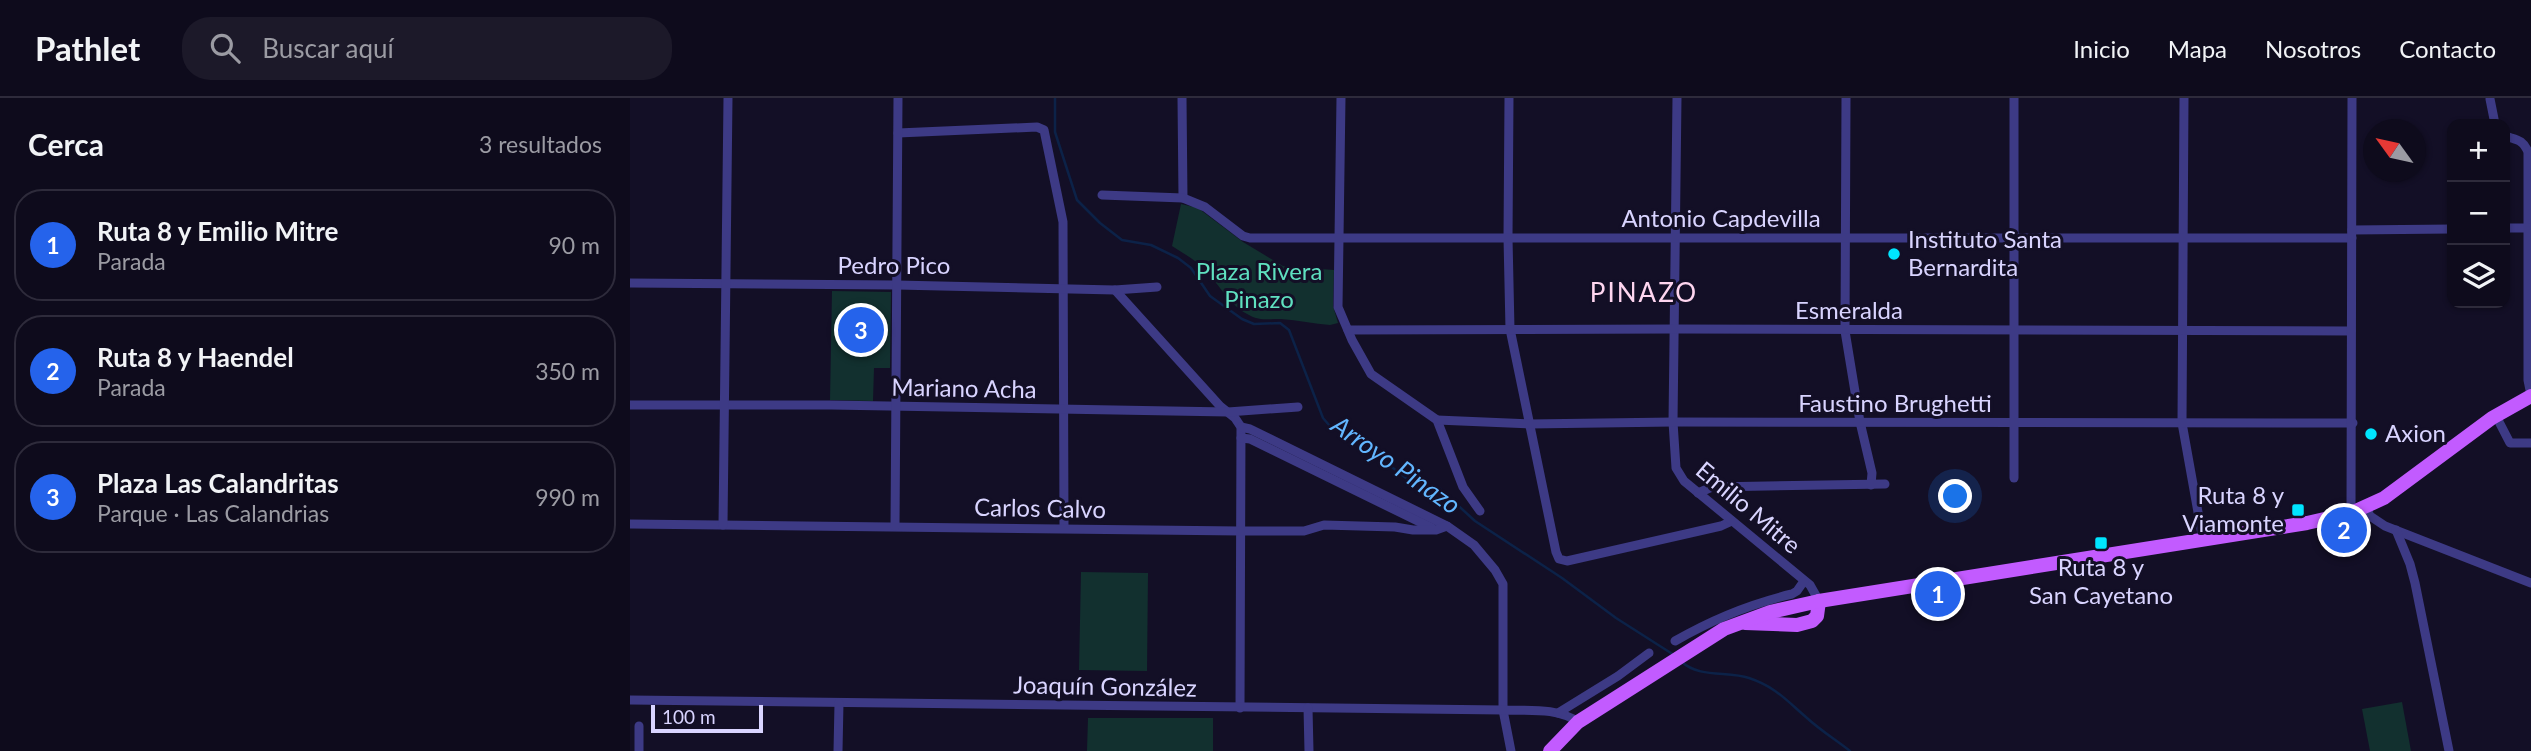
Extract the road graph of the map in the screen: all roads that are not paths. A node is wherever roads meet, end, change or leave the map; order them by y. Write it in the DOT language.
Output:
graph roads {
  1 [pos="728,98"];
  2 [pos="898,98"];
  3 [pos="1182,98"];
  4 [pos="1341,98"];
  5 [pos="1509,98"];
  6 [pos="1677,98"];
  7 [pos="1846,98"];
  8 [pos="2014,98"];
  9 [pos="2184,98"];
  10 [pos="2352,98"];
  11 [pos="2490,99"];
  12 [pos="2494,119"];
  13 [pos="898,133"];
  14 [pos="2510,138"];
  15 [pos="1102,195"];
  16 [pos="1182,198"];
  17 [pos="2510,228"];
  18 [pos="2529,228"];
  19 [pos="2447,229"];
  20 [pos="2352,234"];
  21 [pos="1507,238"];
  22 [pos="1676,238"];
  23 [pos="1339,239"];
  24 [pos="1846,239"];
  25 [pos="2014,239"];
  26 [pos="2182,239"];
  27 [pos="630,283"];
  28 [pos="727,285"];
  29 [pos="897,285"];
  30 [pos="1157,287"];
  31 [pos="1064,288"];
  32 [pos="1115,290"];
  33 [pos="1675,328"];
  34 [pos="1510,329"];
  35 [pos="1348,330"];
  36 [pos="2014,330"];
  37 [pos="1845,331"];
  38 [pos="2182,331"];
  39 [pos="2351,331"];
  40 [pos="2531,396"];
  41 [pos="630,405"];
  42 [pos="725,405"];
  43 [pos="896,407"];
  44 [pos="1298,407"];
  45 [pos="1064,410"];
  46 [pos="1228,412"];
  47 [pos="2496,416"];
  48 [pos="1437,420"];
  49 [pos="1673,422"];
  50 [pos="1860,422"];
  51 [pos="2182,423"];
  52 [pos="2353,423"];
  53 [pos="1529,424"];
  54 [pos="2013,424"];
  55 [pos="1241,427"];
  56 [pos="1241,438"];
  57 [pos="2531,443"];
  58 [pos="2014,478"];
  59 [pos="1885,484"];
  60 [pos="1871,485"];
  61 [pos="1698,493"];
  62 [pos="2366,507"];
  63 [pos="1480,511"];
  64 [pos="2351,513"];
  65 [pos="1732,521"];
  66 [pos="630,524"];
  67 [pos="723,525"];
  68 [pos="895,526"];
  69 [pos="1447,526"];
  70 [pos="1064,528"];
  71 [pos="1436,530"];
  72 [pos="2396,530"];
  73 [pos="1240,531"];
  74 [pos="2203,540"];
  75 [pos="1804,580"];
  76 [pos="2531,583"];
  77 [pos="1819,601"];
  78 [pos="1675,641"];
  79 [pos="1649,653"];
  80 [pos="630,700"];
  81 [pos="839,703"];
  82 [pos="1240,708"];
  83 [pos="1308,708"];
  84 [pos="1503,710"];
  85 [pos="1558,713"];
  86 [pos="1578,722"];
  87 [pos="639,726"];
  88 [pos="639,751"];
  89 [pos="838,751"];
  90 [pos="1309,751"];
  91 [pos="1511,751"];
  92 [pos="1550,751"];
  93 [pos="2449,751"];
  1 -- 28 [label="street"];
  2 -- 13 [label="street"];
  3 -- 16 [label="street"];
  4 -- 23 [label="street"];
  5 -- 21 [label="street"];
  6 -- 22 [label="street, Emilio Mitre"];
  7 -- 24 [label="street"];
  8 -- 25 [label="street"];
  9 -- 26 [label="street"];
  10 -- 20 [label="street"];
  11 -- 12 [label="street"];
  13 -- 29 [label="street"];
  13 -- 31 [label="street"];
  14 -- 18 [label="street"];
  15 -- 16 [label="street, Antonio Capdevilla"];
  16 -- 23 [label="street, Antonio Capdevilla"];
  17 -- 18 [label="street"];
  18 -- 40 [label="street"];
  19 -- 20 [label="street, Antonio Capdevilla"];
  20 -- 26 [label="street, Antonio Capdevilla"];
  20 -- 39 [label="street"];
  21 -- 22 [label="street, Antonio Capdevilla"];
  21 -- 23 [label="street, Antonio Capdevilla"];
  21 -- 34 [label="street"];
  22 -- 24 [label="street, Antonio Capdevilla"];
  22 -- 33 [label="street, Emilio Mitre"];
  23 -- 35 [label="street"];
  24 -- 25 [label="street, Antonio Capdevilla"];
  24 -- 37 [label="street"];
  25 -- 26 [label="street, Antonio Capdevilla"];
  25 -- 36 [label="street"];
  26 -- 38 [label="street"];
  27 -- 28 [label="street, Pedro Pico"];
  28 -- 29 [label="street, Pedro Pico"];
  28 -- 42 [label="street"];
  29 -- 31 [label="street, Pedro Pico"];
  29 -- 43 [label="street"];
  30 -- 32 [label="street, Pedro Pico"];
  31 -- 32 [label="street, Pedro Pico"];
  31 -- 45 [label="street"];
  32 -- 46 [label="street"];
  33 -- 34 [label="street, Esmeralda"];
  33 -- 37 [label="street, Esmeralda"];
  33 -- 49 [label="street, Emilio Mitre"];
  34 -- 35 [label="street, Esmeralda"];
  34 -- 53 [label="street"];
  35 -- 48 [label="street"];
  36 -- 37 [label="street, Esmeralda"];
  36 -- 38 [label="street, Esmeralda"];
  36 -- 54 [label="street"];
  37 -- 50 [label="street"];
  38 -- 39 [label="street, Esmeralda"];
  38 -- 51 [label="street"];
  39 -- 52 [label="street"];
  40 -- 47 [label="main road"];
  41 -- 42 [label="street, Mariano Acha"];
  42 -- 43 [label="street, Mariano Acha"];
  42 -- 67 [label="street"];
  43 -- 45 [label="street, Mariano Acha"];
  43 -- 68 [label="street"];
  44 -- 46 [label="street, Mariano Acha"];
  45 -- 46 [label="street, Mariano Acha"];
  45 -- 70 [label="street"];
  46 -- 55 [label="street"];
  47 -- 57 [label="street"];
  47 -- 62 [label="main road"];
  48 -- 53 [label="street, Faustino Brughetti"];
  48 -- 63 [label="street"];
  49 -- 50 [label="street, Faustino Brughetti"];
  49 -- 53 [label="street, Faustino Brughetti"];
  49 -- 61 [label="street, Emilio Mitre"];
  50 -- 54 [label="street, Faustino Brughetti"];
  50 -- 60 [label="street"];
  51 -- 52 [label="street, Faustino Brughetti"];
  51 -- 54 [label="street, Faustino Brughetti"];
  51 -- 74 [label="street"];
  52 -- 64 [label="street"];
  53 -- 65 [label="street"];
  54 -- 58 [label="street"];
  55 -- 56 [label="street"];
  55 -- 69 [label="street"];
  56 -- 71 [label="street"];
  56 -- 73 [label="street"];
  59 -- 60 [label="street"];
  60 -- 61 [label="street"];
  61 -- 65 [label="street, Emilio Mitre"];
  62 -- 64 [label="main road"];
  62 -- 72 [label="street"];
  64 -- 74 [label="main road"];
  65 -- 75 [label="street, Emilio Mitre"];
  66 -- 67 [label="street, Carlos Calvo"];
  67 -- 68 [label="street, Carlos Calvo"];
  68 -- 70 [label="street, Carlos Calvo"];
  69 -- 71 [label="street, Carlos Calvo"];
  69 -- 84 [label="street"];
  70 -- 73 [label="street, Carlos Calvo"];
  71 -- 73 [label="street, Carlos Calvo"];
  72 -- 76 [label="street"];
  72 -- 93 [label="street"];
  73 -- 82 [label="street"];
  74 -- 77 [label="main road"];
  75 -- 77 [label="street, Emilio Mitre"];
  75 -- 78 [label="street"];
  77 -- 86 [label="main road"];
  79 -- 85 [label="street"];
  80 -- 81 [label="street, Joaquín González"];
  81 -- 82 [label="street, Joaquín González"];
  81 -- 89 [label="street"];
  82 -- 83 [label="street, Joaquín González"];
  83 -- 84 [label="street, Joaquín González"];
  83 -- 90 [label="street"];
  84 -- 85 [label="street, Joaquín González"];
  84 -- 91 [label="street"];
  85 -- 86 [label="street, Joaquín González"];
  86 -- 92 [label="main road"];
  87 -- 88 [label="street"];
}
